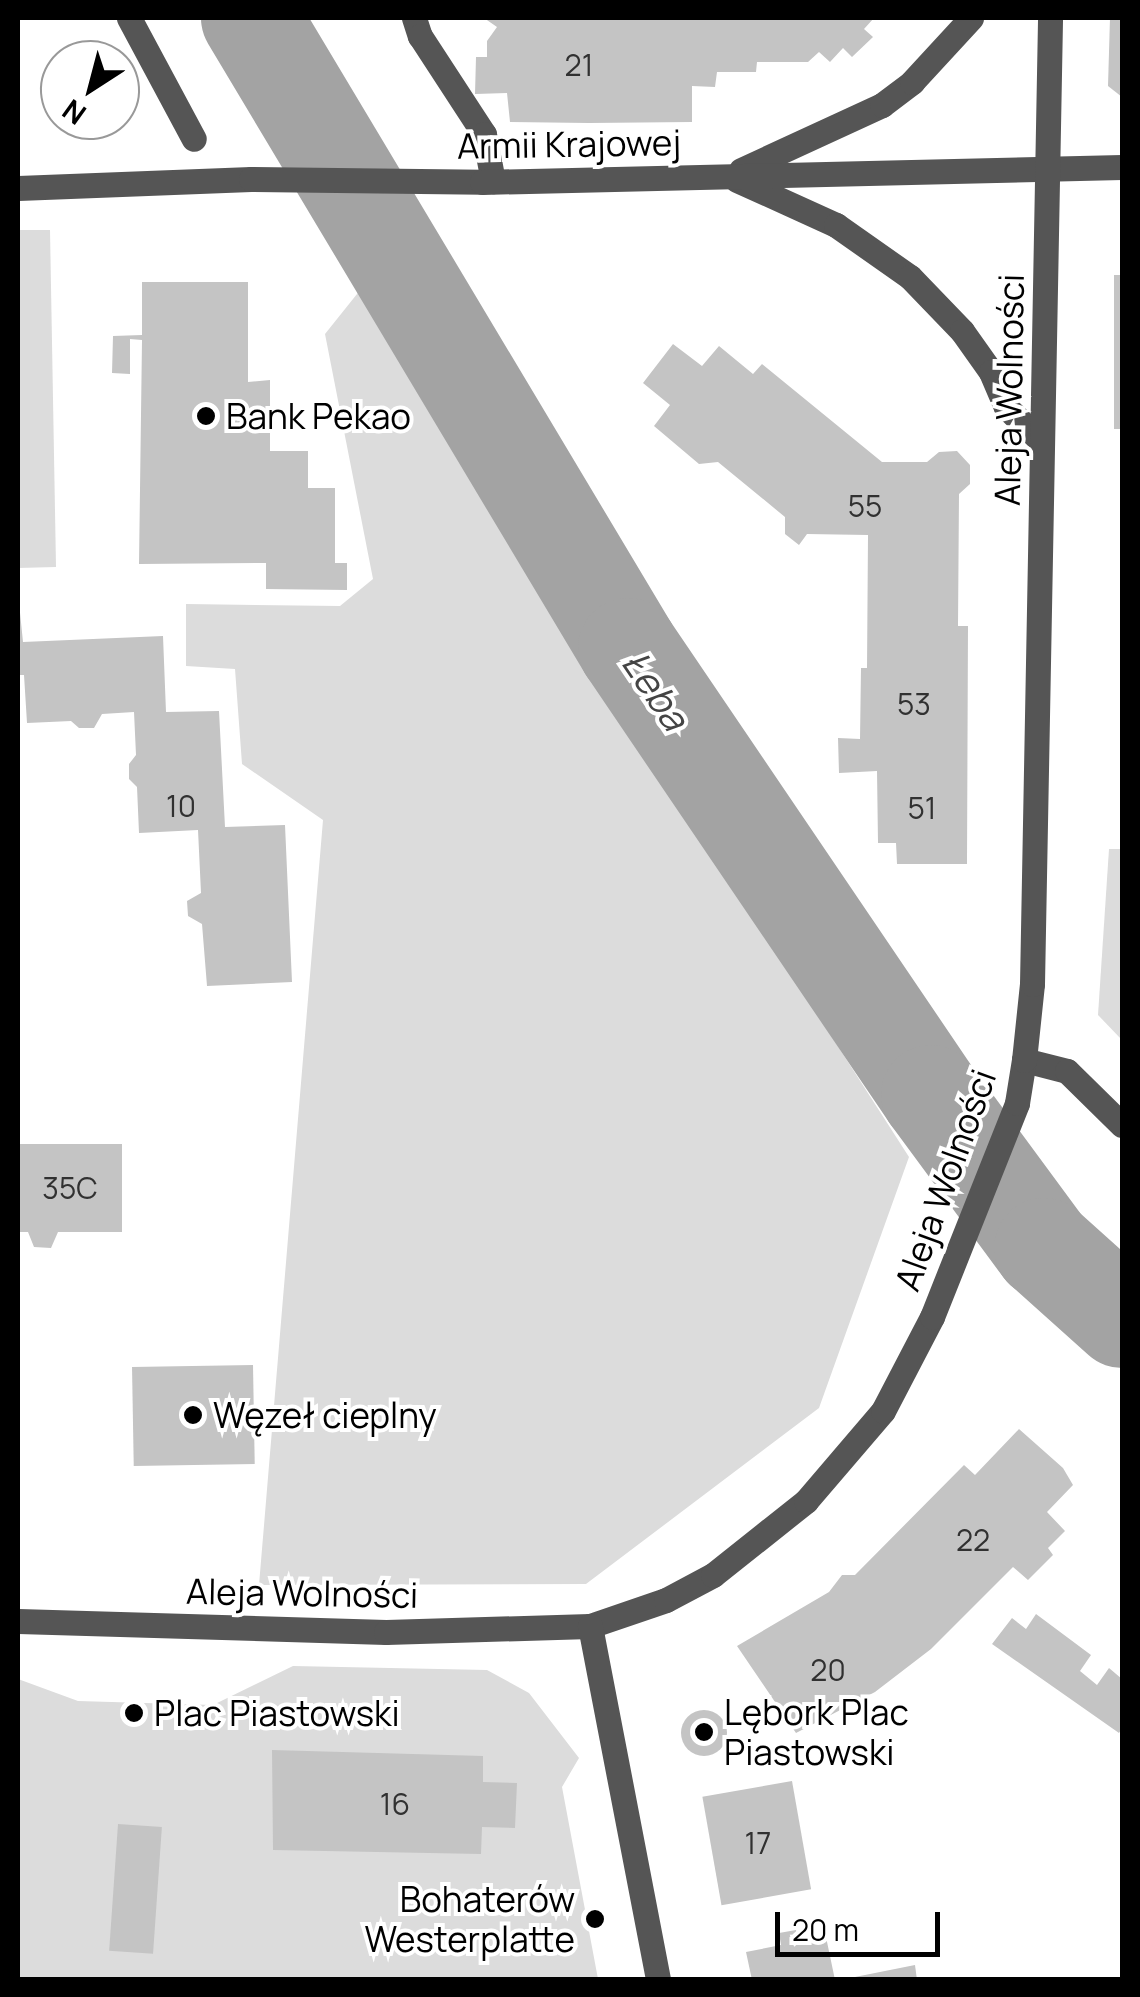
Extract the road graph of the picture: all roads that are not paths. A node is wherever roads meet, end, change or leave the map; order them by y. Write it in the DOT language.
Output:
graph roads {
  1 [pos="130,18"];
  2 [pos="414,18"];
  3 [pos="971,18"];
  4 [pos="1050,18"];
  5 [pos="194,139"];
  6 [pos="1122,167"];
  7 [pos="1049,169"];
  8 [pos="728,176"];
  9 [pos="487,182"];
  10 [pos="18,188"];
  11 [pos="1042,442"];
  12 [pos="1024,1060"];
  13 [pos="1122,1124"];
  14 [pos="18,1621"];
  15 [pos="590,1626"];
  16 [pos="658,1980"];
  1 -- 5 [label="street"];
  2 -- 9 [label="street"];
  3 -- 8 [label="street"];
  4 -- 7 [label="street, Aleja Wolności"];
  6 -- 7 [label="street, Armii Krajowej"];
  7 -- 8 [label="street, Armii Krajowej"];
  7 -- 11 [label="street, Aleja Wolności"];
  8 -- 9 [label="street, Armii Krajowej"];
  8 -- 11 [label="street"];
  9 -- 10 [label="street, Armii Krajowej"];
  11 -- 12 [label="street, Aleja Wolności"];
  12 -- 13 [label="street"];
  12 -- 15 [label="street, Aleja Wolności"];
  14 -- 15 [label="street, Aleja Wolności"];
  15 -- 16 [label="street"];
}
